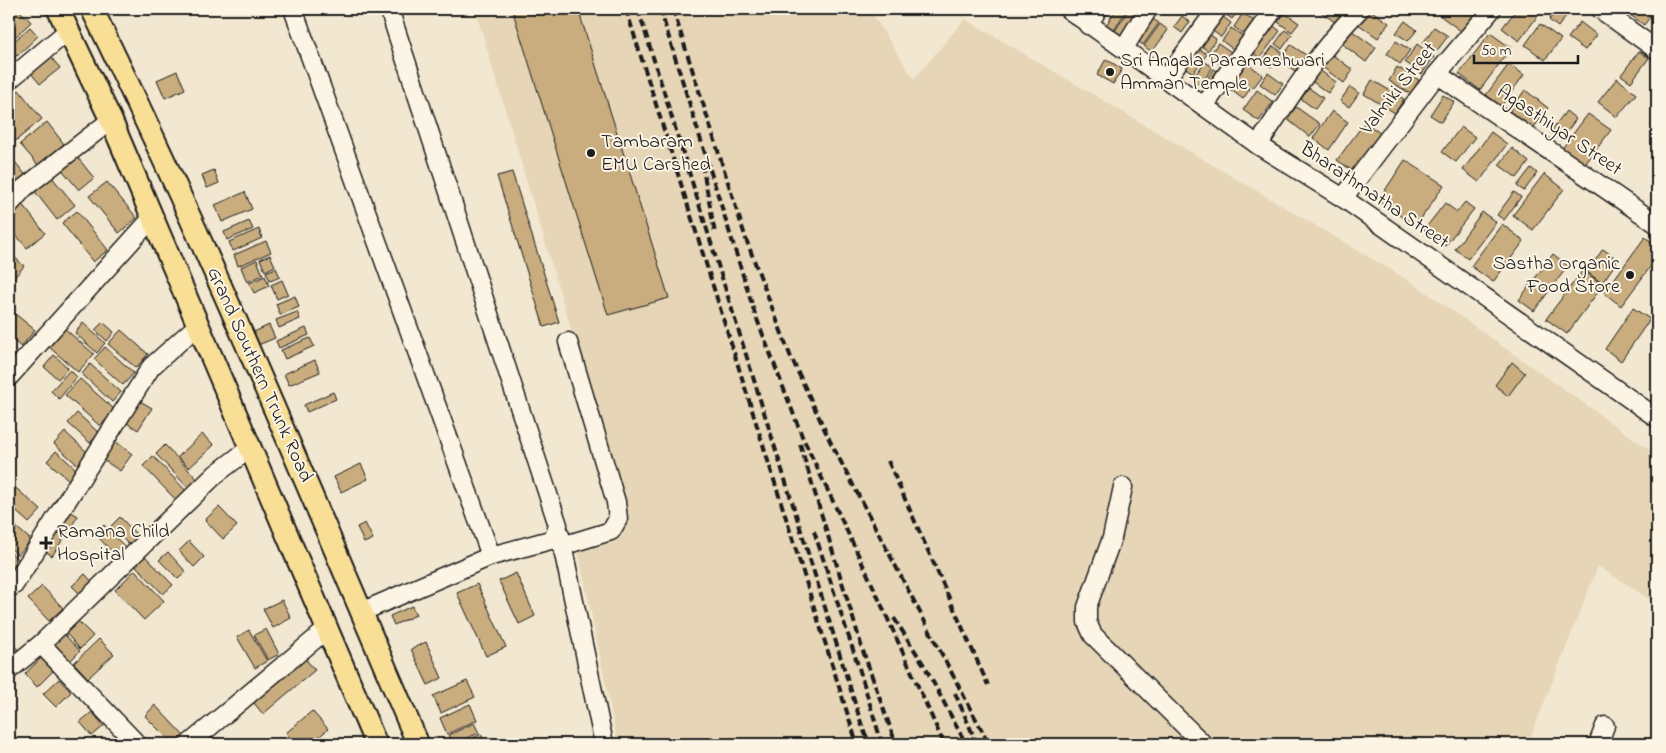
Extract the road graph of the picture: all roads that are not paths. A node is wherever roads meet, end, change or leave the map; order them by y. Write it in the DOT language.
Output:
graph roads {
  1 [pos="58,9"];
  2 [pos="92,9"];
  3 [pos="293,9"];
  4 [pos="389,9"];
  5 [pos="1068,9"];
  6 [pos="1098,9"];
  7 [pos="1148,9"];
  8 [pos="1217,9"];
  9 [pos="1274,9"];
  10 [pos="1360,9"];
  11 [pos="1492,9"];
  12 [pos="1600,9"];
  13 [pos="1088,25"];
  14 [pos="69,30"];
  15 [pos="1124,48"];
  16 [pos="1657,50"];
  17 [pos="1437,74"];
  18 [pos="9,80"];
  19 [pos="1166,80"];
  20 [pos="1204,106"];
  21 [pos="111,120"];
  22 [pos="1258,145"];
  23 [pos="1342,198"];
  24 [pos="9,206"];
  25 [pos="153,217"];
  26 [pos="1657,224"];
  27 [pos="198,325"];
  28 [pos="568,342"];
  29 [pos="9,377"];
  30 [pos="1657,418"];
  31 [pos="250,448"];
  32 [pos="1122,487"];
  33 [pos="558,525"];
  34 [pos="562,546"];
  35 [pos="491,556"];
  36 [pos="9,588"];
  37 [pos="361,612"];
  38 [pos="326,630"];
  39 [pos="41,644"];
  40 [pos="9,670"];
  41 [pos="1605,726"];
  42 [pos="138,744"];
  43 [pos="189,744"];
  44 [pos="376,744"];
  45 [pos="418,744"];
  46 [pos="604,744"];
  47 [pos="1203,744"];
  48 [pos="1598,744"];
  1 -- 14 [label="main road, Grand Southern Trunk Road"];
  2 -- 37 [label="main road, Grand Southern Trunk Road"];
  3 -- 35 [label="street"];
  4 -- 33 [label="street"];
  5 -- 13 [label="street, Bharathmatha Street"];
  6 -- 13 [label="street"];
  7 -- 15 [label="street"];
  8 -- 19 [label="street"];
  9 -- 20 [label="street"];
  10 -- 22 [label="street"];
  11 -- 17 [label="street, Valmiki Street"];
  12 -- 16 [label="street"];
  13 -- 15 [label="street, Bharathmatha Street"];
  14 -- 18 [label="street"];
  14 -- 21 [label="main road, Grand Southern Trunk Road"];
  15 -- 19 [label="street, Bharathmatha Street"];
  17 -- 23 [label="street, Valmiki Street"];
  17 -- 26 [label="street, Agasthiyar Street"];
  19 -- 20 [label="street, Bharathmatha Street"];
  20 -- 22 [label="street, Bharathmatha Street"];
  21 -- 24 [label="street"];
  21 -- 25 [label="main road, Grand Southern Trunk Road"];
  22 -- 23 [label="street, Bharathmatha Street"];
  23 -- 30 [label="street, Bharathmatha Street"];
  25 -- 27 [label="main road, Grand Southern Trunk Road"];
  25 -- 29 [label="street"];
  27 -- 31 [label="main road, Grand Southern Trunk Road"];
  27 -- 36 [label="street"];
  28 -- 34 [label="street"];
  31 -- 38 [label="main road, Grand Southern Trunk Road"];
  31 -- 39 [label="street"];
  32 -- 47 [label="street"];
  33 -- 34 [label="street"];
  33 -- 35 [label="street"];
  34 -- 46 [label="street"];
  35 -- 37 [label="street"];
  37 -- 45 [label="main road, Grand Southern Trunk Road"];
  38 -- 43 [label="street"];
  38 -- 44 [label="main road, Grand Southern Trunk Road"];
  39 -- 40 [label="street"];
  39 -- 42 [label="street"];
  41 -- 48 [label="street"];
}
